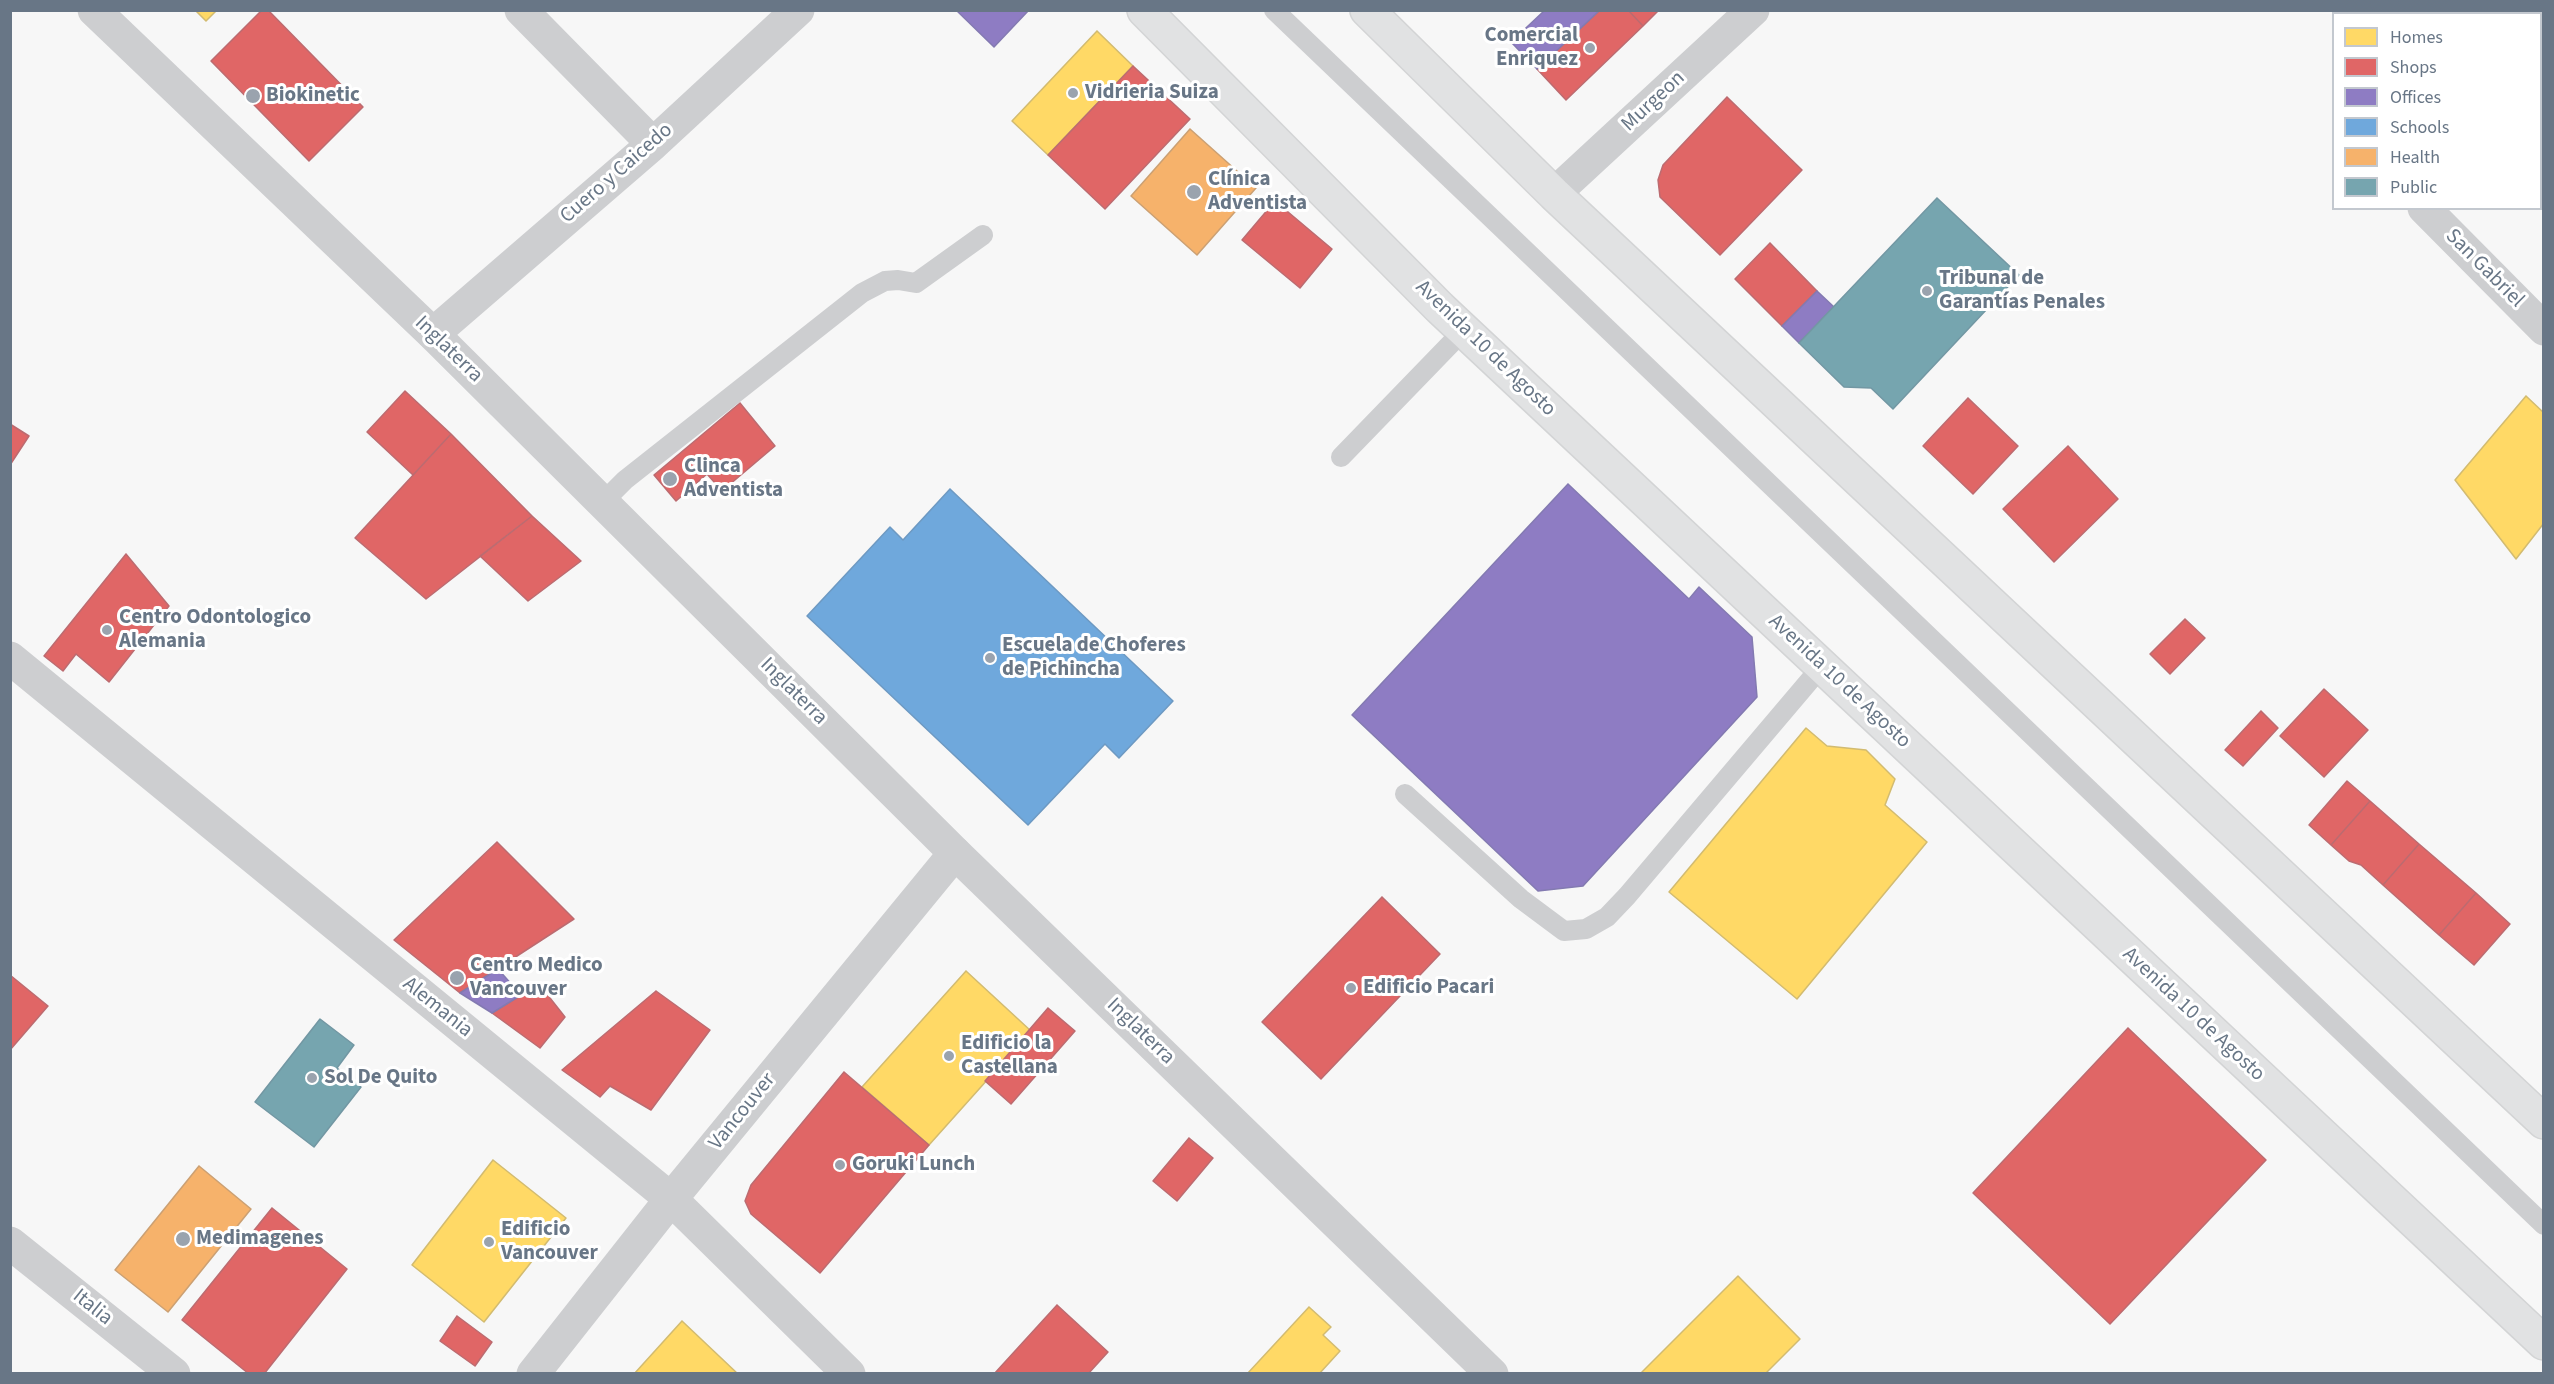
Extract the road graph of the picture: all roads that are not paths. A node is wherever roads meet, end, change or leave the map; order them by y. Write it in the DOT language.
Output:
graph roads {
  1 [pos="94,10"];
  2 [pos="521,10"];
  3 [pos="798,10"];
  4 [pos="1144,10"];
  5 [pos="1274,10"];
  6 [pos="1367,10"];
  7 [pos="1753,10"];
  8 [pos="653,144"];
  9 [pos="1554,194"];
  10 [pos="2426,210"];
  11 [pos="983,235"];
  12 [pos="2544,329"];
  13 [pos="1464,330"];
  14 [pos="433,334"];
  15 [pos="1341,457"];
  16 [pos="602,503"];
  17 [pos="10,658"];
  18 [pos="1822,666"];
  19 [pos="1405,794"];
  20 [pos="955,853"];
  21 [pos="2544,1122"];
  22 [pos="671,1199"];
  23 [pos="2544,1225"];
  24 [pos="10,1243"];
  25 [pos="2544,1343"];
  26 [pos="174,1374"];
  27 [pos="533,1374"];
  28 [pos="849,1374"];
  29 [pos="1492,1374"];
  1 -- 14 [label="street, Inglaterra"];
  2 -- 8 [label="street"];
  3 -- 8 [label="street, Cuero y Caicedo"];
  4 -- 13 [label="main road, Avenida 10 de Agosto"];
  5 -- 23 [label="lane"];
  6 -- 9 [label="main road"];
  7 -- 9 [label="street, Murgeon"];
  8 -- 14 [label="street, Cuero y Caicedo"];
  9 -- 21 [label="main road"];
  10 -- 12 [label="street, San Gabriel"];
  11 -- 16 [label="lane"];
  13 -- 15 [label="lane"];
  13 -- 18 [label="main road, Avenida 10 de Agosto"];
  14 -- 16 [label="street, Inglaterra"];
  16 -- 20 [label="street, Inglaterra"];
  17 -- 22 [label="street, Alemania"];
  18 -- 19 [label="lane"];
  18 -- 25 [label="main road, Avenida 10 de Agosto"];
  20 -- 22 [label="street, Vancouver"];
  20 -- 29 [label="street, Inglaterra"];
  22 -- 27 [label="street, Vancouver"];
  22 -- 28 [label="street, Alemania"];
  24 -- 26 [label="street, Italia"];
}
